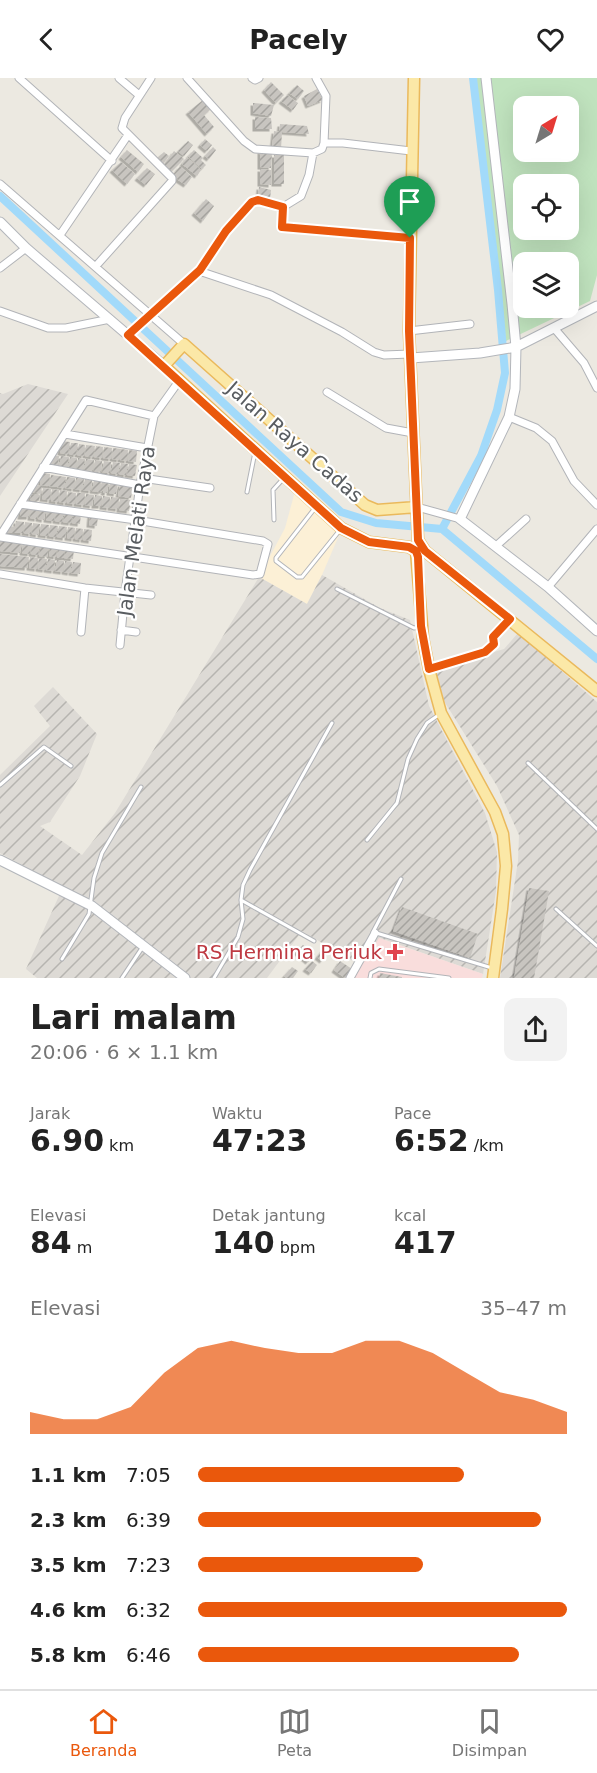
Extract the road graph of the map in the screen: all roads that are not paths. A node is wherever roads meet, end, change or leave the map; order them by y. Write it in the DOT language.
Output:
graph roads {
  1 [pos="18,78"];
  2 [pos="119,78"];
  3 [pos="151,78"];
  4 [pos="187,78"];
  5 [pos="252,78"];
  6 [pos="259,78"];
  7 [pos="316,78"];
  8 [pos="414,78"];
  9 [pos="486,78"];
  10 [pos="139,95"];
  11 [pos="128,135"];
  12 [pos="324,142"];
  13 [pos="411,151"];
  14 [pos="313,153"];
  15 [pos="112,161"];
  16 [pos="0,184"];
  17 [pos="283,207"];
  18 [pos="0,222"];
  19 [pos="60,235"];
  20 [pos="410,238"];
  21 [pos="26,248"];
  22 [pos="96,266"];
  23 [pos="0,268"];
  24 [pos="200,270"];
  25 [pos="597,306"];
  26 [pos="0,311"];
  27 [pos="149,316"];
  28 [pos="110,319"];
  29 [pos="470,324"];
  30 [pos="554,328"];
  31 [pos="409,331"];
  32 [pos="132,332"];
  33 [pos="183,346"];
  34 [pos="512,348"];
  35 [pos="410,356"];
  36 [pos="166,364"];
  37 [pos="179,381"];
  38 [pos="597,388"];
  39 [pos="327,392"];
  40 [pos="154,416"];
  41 [pos="509,417"];
  42 [pos="413,433"];
  43 [pos="65,434"];
  44 [pos="147,448"];
  45 [pos="255,451"];
  46 [pos="43,467"];
  47 [pos="284,477"];
  48 [pos="141,482"];
  49 [pos="210,488"];
  50 [pos="247,492"];
  51 [pos="20,504"];
  52 [pos="316,506"];
  53 [pos="597,506"];
  54 [pos="419,510"];
  55 [pos="456,518"];
  56 [pos="136,519"];
  57 [pos="526,519"];
  58 [pos="274,520"];
  59 [pos="341,528"];
  60 [pos="597,529"];
  61 [pos="0,536"];
  62 [pos="417,546"];
  63 [pos="496,546"];
  64 [pos="131,556"];
  65 [pos="0,574"];
  66 [pos="548,587"];
  67 [pos="85,588"];
  68 [pos="337,589"];
  69 [pos="125,592"];
  70 [pos="151,596"];
  71 [pos="510,619"];
  72 [pos="421,626"];
  73 [pos="121,630"];
  74 [pos="597,631"];
  75 [pos="81,632"];
  76 [pos="135,632"];
  77 [pos="120,645"];
  78 [pos="429,669"];
  79 [pos="597,692"];
  80 [pos="441,713"];
  81 [pos="332,723"];
  82 [pos="528,763"];
  83 [pos="71,766"];
  84 [pos="0,785"];
  85 [pos="141,787"];
  86 [pos="597,829"];
  87 [pos="368,840"];
  88 [pos="0,860"];
  89 [pos="401,879"];
  90 [pos="241,900"];
  91 [pos="92,906"];
  92 [pos="556,909"];
  93 [pos="375,933"];
  94 [pos="314,941"];
  95 [pos="143,946"];
  96 [pos="597,946"];
  97 [pos="62,959"];
  98 [pos="493,973"];
  99 [pos="122,978"];
  100 [pos="185,978"];
  101 [pos="214,978"];
  102 [pos="350,978"];
  103 [pos="370,978"];
  104 [pos="450,978"];
  1 -- 15 [label="street"];
  2 -- 10 [label="street"];
  3 -- 10 [label="street"];
  4 -- 14 [label="street"];
  5 -- 6 [label="street"];
  7 -- 12 [label="street"];
  8 -- 13 [label="main road"];
  9 -- 34 [label="street"];
  10 -- 11 [label="street"];
  11 -- 15 [label="street"];
  11 -- 22 [label="street"];
  12 -- 13 [label="street"];
  12 -- 14 [label="street"];
  13 -- 20 [label="main road"];
  14 -- 17 [label="street"];
  15 -- 19 [label="street"];
  16 -- 19 [label="street"];
  17 -- 20 [label="street"];
  17 -- 24 [label="street"];
  18 -- 21 [label="street, Jalan Raya Cadas"];
  19 -- 22 [label="street"];
  20 -- 31 [label="main road"];
  21 -- 23 [label="street"];
  21 -- 28 [label="street, Jalan Raya Cadas"];
  22 -- 27 [label="street"];
  24 -- 27 [label="street"];
  24 -- 35 [label="street"];
  25 -- 30 [label="street"];
  26 -- 28 [label="street"];
  27 -- 32 [label="street"];
  27 -- 33 [label="street"];
  28 -- 32 [label="street, Jalan Raya Cadas"];
  29 -- 31 [label="street"];
  30 -- 34 [label="street"];
  30 -- 38 [label="street"];
  31 -- 35 [label="main road"];
  32 -- 36 [label="street, Jalan Raya Cadas"];
  33 -- 36 [label="main road"];
  33 -- 54 [label="main road, Jalan Raya Cadas"];
  34 -- 35 [label="street"];
  34 -- 41 [label="street"];
  35 -- 42 [label="main road"];
  36 -- 37 [label="main road, Jalan Raya Cadas"];
  37 -- 40 [label="street"];
  37 -- 45 [label="main road, Jalan Raya Cadas"];
  39 -- 42 [label="street"];
  40 -- 43 [label="street"];
  40 -- 44 [label="street, Jalan Melati Raya"];
  41 -- 53 [label="street"];
  41 -- 55 [label="street"];
  42 -- 54 [label="main road"];
  43 -- 44 [label="street"];
  43 -- 46 [label="street"];
  44 -- 48 [label="street, Jalan Melati Raya"];
  45 -- 47 [label="main road, Jalan Raya Cadas"];
  45 -- 50 [label="lane"];
  46 -- 48 [label="street"];
  46 -- 51 [label="street"];
  47 -- 52 [label="main road, Jalan Raya Cadas"];
  47 -- 58 [label="lane"];
  48 -- 49 [label="street"];
  48 -- 56 [label="street, Jalan Melati Raya"];
  51 -- 56 [label="street"];
  51 -- 61 [label="street"];
  52 -- 59 [label="main road, Jalan Raya Cadas"];
  52 -- 59 [label="lane"];
  54 -- 55 [label="street"];
  54 -- 62 [label="main road"];
  55 -- 63 [label="street"];
  56 -- 64 [label="street, Jalan Melati Raya"];
  56 -- 64 [label="street"];
  57 -- 63 [label="street"];
  59 -- 62 [label="main road, Jalan Raya Cadas"];
  60 -- 66 [label="street"];
  61 -- 64 [label="street"];
  62 -- 71 [label="main road"];
  62 -- 72 [label="main road"];
  63 -- 66 [label="street"];
  64 -- 69 [label="street, Jalan Melati Raya"];
  65 -- 67 [label="street"];
  66 -- 74 [label="street"];
  67 -- 69 [label="street"];
  67 -- 75 [label="street"];
  68 -- 72 [label="lane"];
  69 -- 70 [label="street"];
  69 -- 73 [label="street, Jalan Melati Raya"];
  71 -- 78 [label="street"];
  71 -- 79 [label="main road"];
  72 -- 78 [label="main road"];
  73 -- 76 [label="street"];
  73 -- 77 [label="street, Jalan Melati Raya"];
  78 -- 80 [label="main road"];
  80 -- 87 [label="lane"];
  80 -- 98 [label="main road"];
  81 -- 90 [label="lane"];
  82 -- 86 [label="lane"];
  83 -- 84 [label="lane"];
  85 -- 91 [label="lane"];
  88 -- 91 [label="street"];
  89 -- 93 [label="lane"];
  90 -- 94 [label="lane"];
  90 -- 101 [label="lane"];
  91 -- 95 [label="street"];
  91 -- 97 [label="lane"];
  92 -- 96 [label="lane"];
  93 -- 98 [label="lane"];
  93 -- 102 [label="street"];
  95 -- 99 [label="lane"];
  95 -- 100 [label="street"];
  103 -- 104 [label="lane"];
}
